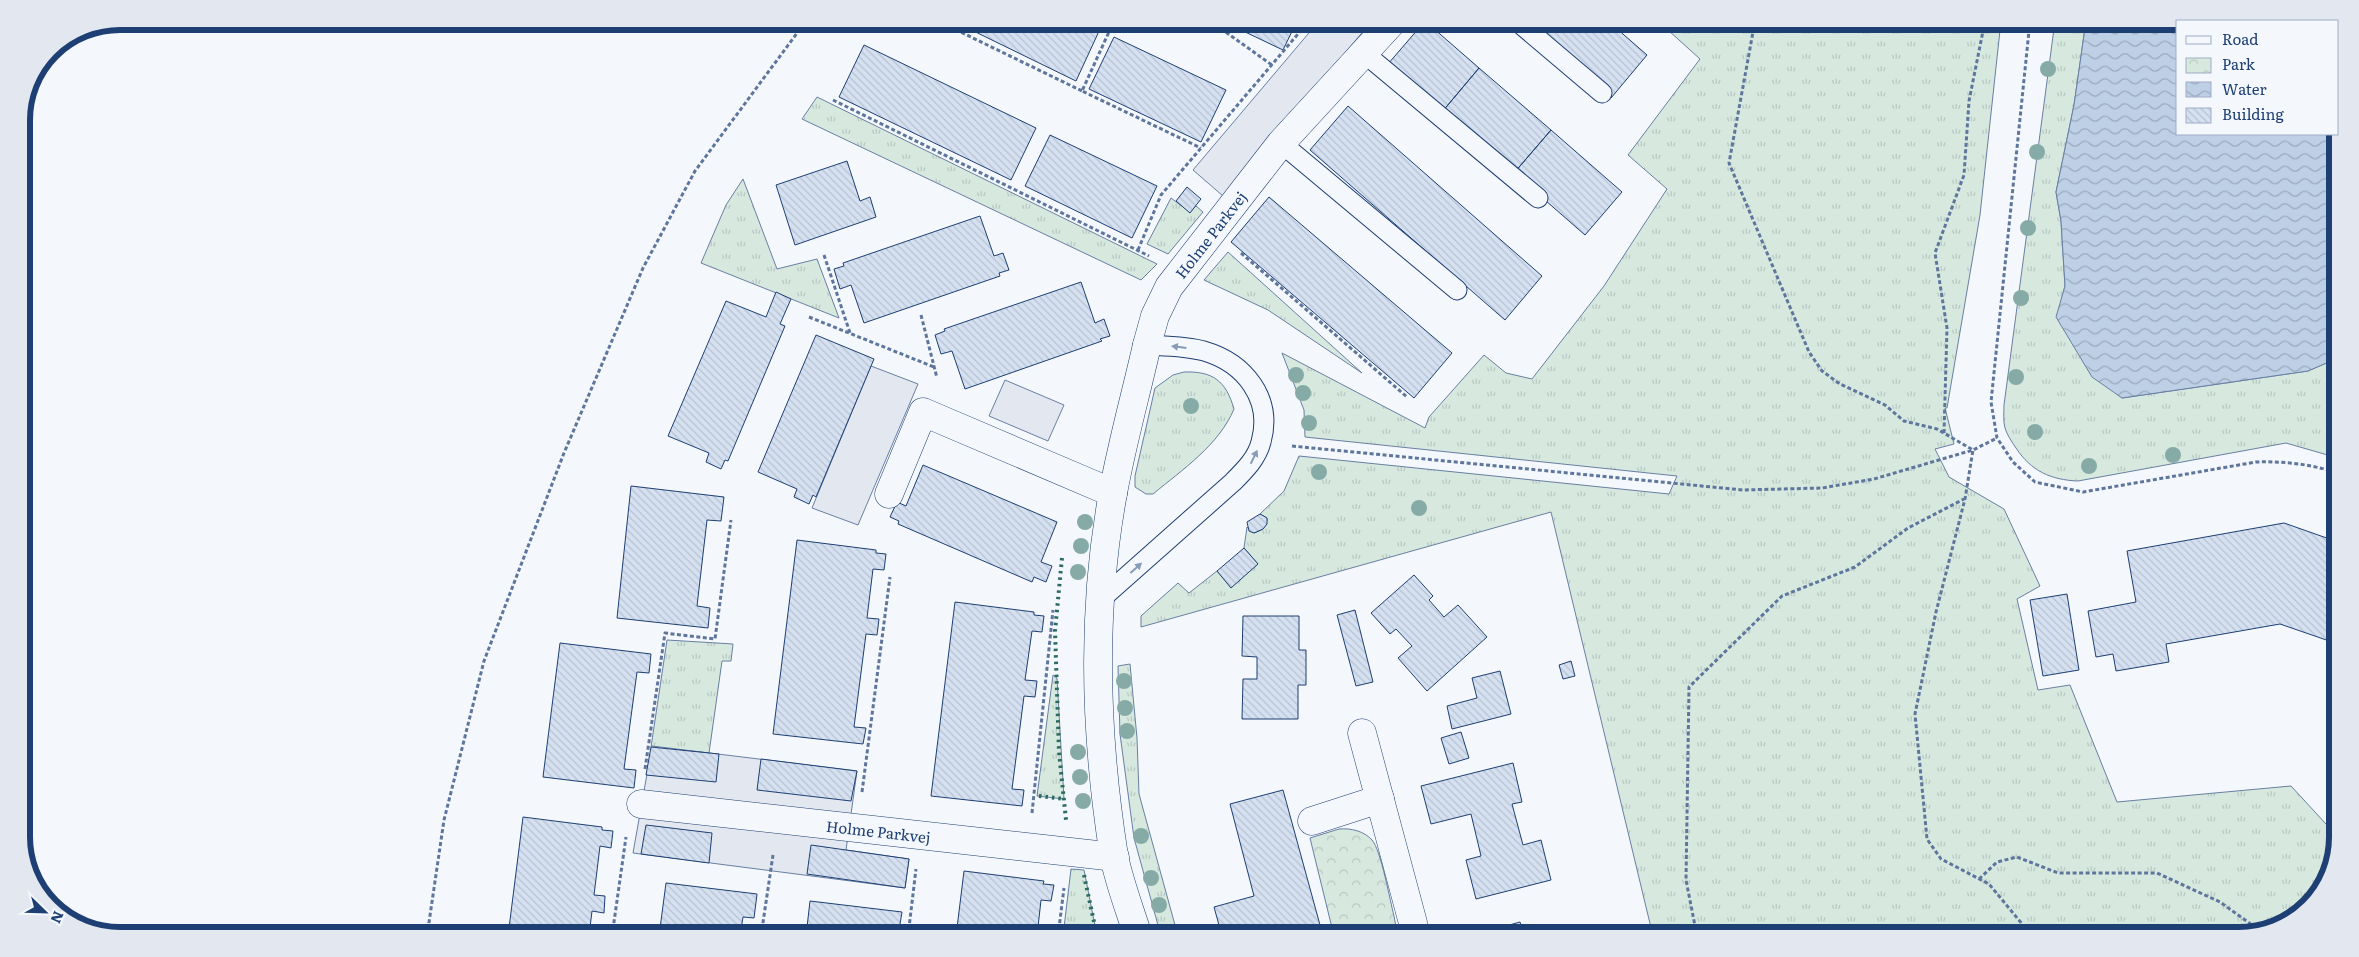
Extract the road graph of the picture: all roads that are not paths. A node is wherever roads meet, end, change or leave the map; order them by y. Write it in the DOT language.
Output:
graph roads {
  1 [pos="1385,30"];
  2 [pos="1527,30"];
  3 [pos="1364,53"];
  4 [pos="1602,94"];
  5 [pos="1281,143"];
  6 [pos="1538,198"];
  7 [pos="1457,290"];
  8 [pos="1147,345"];
  9 [pos="1113,493"];
  10 [pos="888,494"];
  11 [pos="1100,600"];
  12 [pos="1362,734"];
  13 [pos="1380,799"];
  14 [pos="641,804"];
  15 [pos="1312,821"];
  16 [pos="1115,857"];
  17 [pos="1135,927"];
  18 [pos="1413,927"];
  1 -- 3 [label="street, Holme Parkvej"];
  2 -- 4 [label="lane"];
  3 -- 5 [label="street, Holme Parkvej"];
  3 -- 6 [label="lane"];
  5 -- 7 [label="lane"];
  5 -- 8 [label="street, Holme Parkvej"];
  8 -- 9 [label="street, Holme Parkvej"];
  11 -- 8 [label="lane, one-way"];
  9 -- 10 [label="street"];
  9 -- 11 [label="street, Holme Parkvej"];
  11 -- 16 [label="street, Holme Parkvej"];
  12 -- 13 [label="street"];
  13 -- 15 [label="street"];
  13 -- 18 [label="street"];
  14 -- 16 [label="street, Holme Parkvej"];
  16 -- 17 [label="street, Holme Parkvej"];
}
